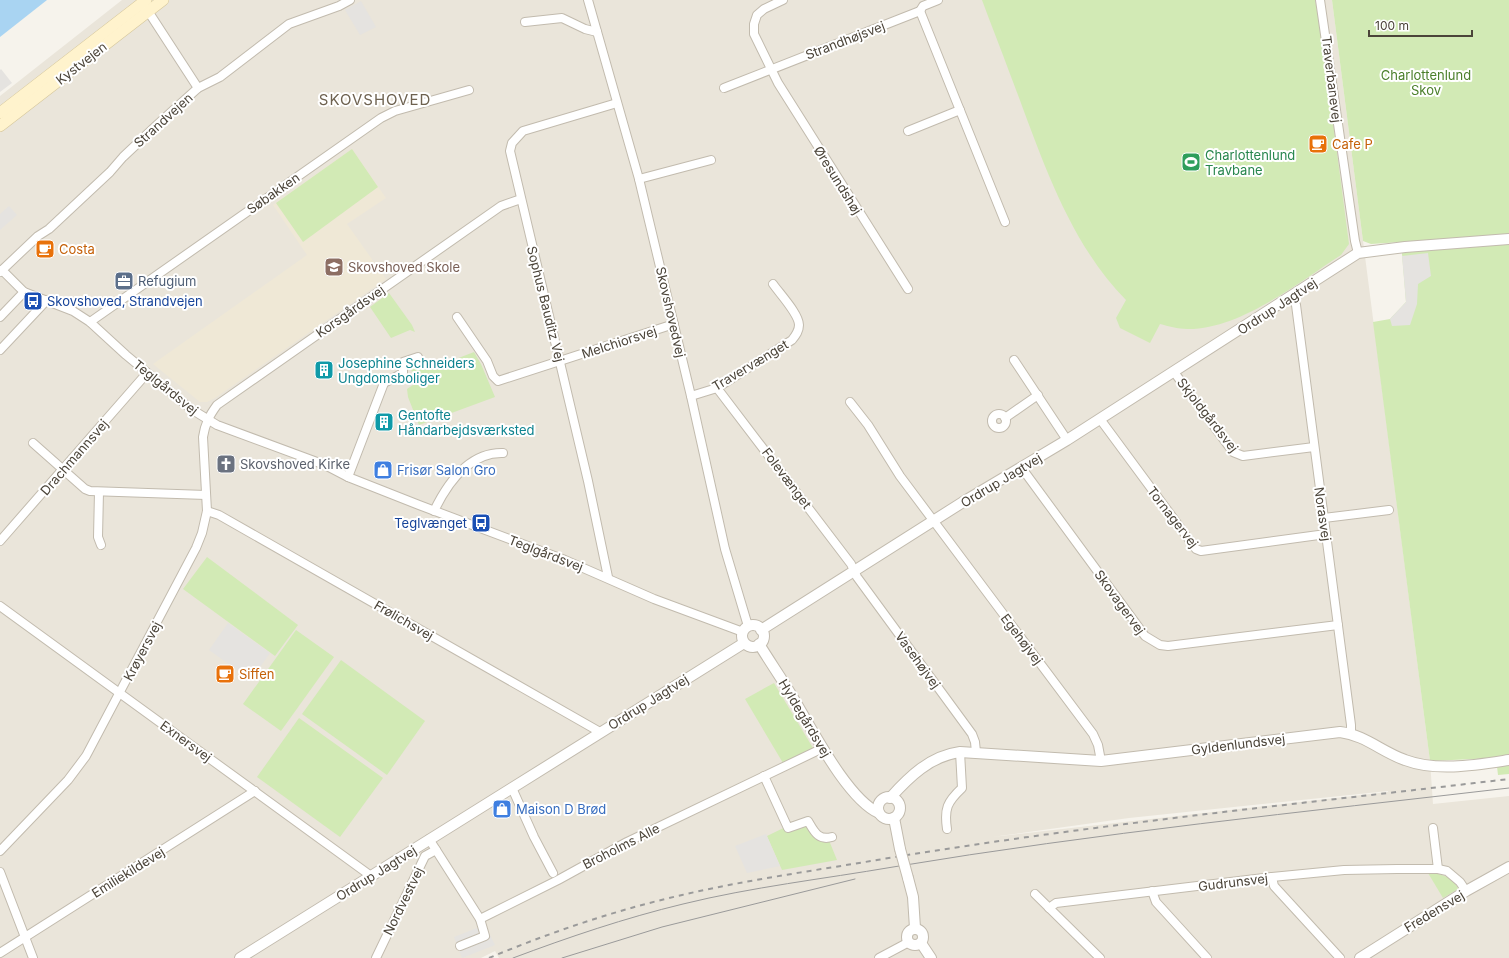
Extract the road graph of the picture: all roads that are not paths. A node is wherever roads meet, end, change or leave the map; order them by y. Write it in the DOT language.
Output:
graph roads {
  1 [pos="162,0"];
  2 [pos="350,0"];
  3 [pos="588,0"];
  4 [pos="784,0"];
  5 [pos="938,0"];
  6 [pos="1320,0"];
  7 [pos="144,3"];
  8 [pos="920,11"];
  9 [pos="525,22"];
  10 [pos="597,32"];
  11 [pos="771,70"];
  12 [pos="198,88"];
  13 [pos="724,88"];
  14 [pos="468,90"];
  15 [pos="617,103"];
  16 [pos="960,110"];
  17 [pos="0,112"];
  18 [pos="0,126"];
  19 [pos="908,131"];
  20 [pos="712,160"];
  21 [pos="639,179"];
  22 [pos="521,199"];
  23 [pos="1005,222"];
  24 [pos="1509,239"];
  25 [pos="1358,253"];
  26 [pos="1,271"];
  27 [pos="773,284"];
  28 [pos="908,289"];
  29 [pos="24,292"];
  30 [pos="1291,296"];
  31 [pos="47,300"];
  32 [pos="0,317"];
  33 [pos="457,317"];
  34 [pos="90,322"];
  35 [pos="674,324"];
  36 [pos="0,350"];
  37 [pos="418,356"];
  38 [pos="1014,360"];
  39 [pos="560,361"];
  40 [pos="1174,372"];
  41 [pos="147,373"];
  42 [pos="717,388"];
  43 [pos="1038,395"];
  44 [pos="691,396"];
  45 [pos="850,402"];
  46 [pos="1005,418"];
  47 [pos="1100,419"];
  48 [pos="207,420"];
  49 [pos="1067,440"];
  50 [pos="33,443"];
  51 [pos="1314,447"];
  52 [pos="503,453"];
  53 [pos="1021,467"];
  54 [pos="63,469"];
  55 [pos="348,477"];
  56 [pos="98,492"];
  57 [pos="206,495"];
  58 [pos="1390,510"];
  59 [pos="206,511"];
  60 [pos="434,511"];
  61 [pos="1324,518"];
  62 [pos="934,520"];
  63 [pos="1326,534"];
  64 [pos="0,541"];
  65 [pos="101,545"];
  66 [pos="854,570"];
  67 [pos="608,578"];
  68 [pos="0,606"];
  69 [pos="1338,625"];
  70 [pos="746,629"];
  71 [pos="761,630"];
  72 [pos="744,643"];
  73 [pos="759,644"];
  74 [pos="120,693"];
  75 [pos="600,732"];
  76 [pos="1351,733"];
  77 [pos="823,748"];
  78 [pos="960,752"];
  79 [pos="976,752"];
  80 [pos="1509,760"];
  81 [pos="1101,761"];
  82 [pos="764,776"];
  83 [pos="512,788"];
  84 [pos="255,791"];
  85 [pos="894,800"];
  86 [pos="885,813"];
  87 [pos="1433,828"];
  88 [pos="947,829"];
  89 [pos="832,837"];
  90 [pos="429,839"];
  91 [pos="436,850"];
  92 [pos="0,851"];
  93 [pos="1509,867"];
  94 [pos="1438,869"];
  95 [pos="0,872"];
  96 [pos="553,873"];
  97 [pos="371,876"];
  98 [pos="1272,877"];
  99 [pos="1152,891"];
  100 [pos="1466,892"];
  101 [pos="1035,894"];
  102 [pos="1049,908"];
  103 [pos="480,919"];
  104 [pos="915,928"];
  105 [pos="25,937"];
  106 [pos="909,942"];
  107 [pos="921,943"];
  108 [pos="460,946"];
  109 [pos="0,953"];
  110 [pos="34,958"];
  111 [pos="240,958"];
  112 [pos="376,958"];
  113 [pos="879,958"];
  114 [pos="931,958"];
  115 [pos="1100,958"];
  116 [pos="1207,958"];
  117 [pos="1340,958"];
  118 [pos="1360,958"];
  1 -- 7 [label="main road, Kystvejen"];
  2 -- 12 [label="street, Strandvejen"];
  3 -- 10 [label="street, Skovshovedvej"];
  4 -- 11 [label="street, Øresundshøj"];
  5 -- 8 [label="street, Strandhøjsvej"];
  6 -- 25 [label="street, Traverbanevej"];
  7 -- 12 [label="street"];
  7 -- 17 [label="main road, Kystvejen"];
  7 -- 18 [label="main road, Kystvejen"];
  8 -- 11 [label="street, Strandhøjsvej"];
  8 -- 16 [label="street"];
  9 -- 10 [label="street"];
  10 -- 15 [label="street, Skovshovedvej"];
  11 -- 13 [label="street"];
  11 -- 28 [label="street, Øresundshøj"];
  12 -- 26 [label="street, Strandvejen"];
  14 -- 34 [label="street, Søbakken"];
  15 -- 21 [label="street, Skovshovedvej"];
  15 -- 22 [label="street, Sophus Bauditz Vej"];
  16 -- 19 [label="street"];
  16 -- 23 [label="street"];
  20 -- 21 [label="street"];
  21 -- 35 [label="street, Skovshovedvej"];
  22 -- 39 [label="street, Sophus Bauditz Vej"];
  22 -- 48 [label="street, Korsgårdsvej"];
  24 -- 25 [label="street, Ordrup Jagtvej"];
  25 -- 30 [label="street, Ordrup Jagtvej"];
  26 -- 29 [label="street, Teglgårdsvej"];
  27 -- 42 [label="street, Travervænget"];
  29 -- 31 [label="street, Teglgårdsvej"];
  29 -- 32 [label="street"];
  30 -- 40 [label="street, Ordrup Jagtvej"];
  30 -- 51 [label="street, Norasvej"];
  31 -- 34 [label="street, Teglgårdsvej"];
  31 -- 36 [label="street"];
  33 -- 39 [label="street, Melchiorsvej"];
  34 -- 41 [label="street, Teglgårdsvej"];
  35 -- 39 [label="street, Melchiorsvej"];
  35 -- 44 [label="street, Skovshovedvej"];
  37 -- 55 [label="street"];
  38 -- 43 [label="street"];
  39 -- 67 [label="street, Sophus Bauditz Vej"];
  40 -- 47 [label="street, Ordrup Jagtvej"];
  40 -- 51 [label="street, Skjoldgårdsvej"];
  41 -- 48 [label="street, Teglgårdsvej"];
  41 -- 54 [label="street, Drachmannsvej"];
  42 -- 44 [label="street, Travervænget"];
  42 -- 66 [label="street, Folevænget"];
  43 -- 46 [label="street"];
  43 -- 49 [label="street"];
  44 -- 70 [label="street, Skovshovedvej"];
  45 -- 62 [label="street"];
  47 -- 49 [label="street, Ordrup Jagtvej"];
  47 -- 63 [label="street, Tornagervej"];
  48 -- 55 [label="street, Teglgårdsvej"];
  48 -- 57 [label="street, Krøyersvej"];
  49 -- 53 [label="street, Ordrup Jagtvej"];
  50 -- 54 [label="street"];
  51 -- 61 [label="street, Norasvej"];
  52 -- 60 [label="street"];
  53 -- 62 [label="street, Ordrup Jagtvej"];
  53 -- 69 [label="street, Skovagervej"];
  54 -- 56 [label="street"];
  54 -- 64 [label="street, Drachmannsvej"];
  55 -- 60 [label="street, Teglgårdsvej"];
  56 -- 57 [label="street"];
  56 -- 65 [label="street"];
  57 -- 59 [label="street, Krøyersvej"];
  58 -- 61 [label="street"];
  59 -- 74 [label="street, Krøyersvej"];
  59 -- 75 [label="street, Frølichsvej"];
  60 -- 67 [label="street, Teglgårdsvej"];
  61 -- 63 [label="street, Norasvej"];
  62 -- 66 [label="street, Ordrup Jagtvej"];
  62 -- 81 [label="street, Egehøjvej"];
  63 -- 69 [label="street, Norasvej"];
  66 -- 71 [label="street, Ordrup Jagtvej"];
  66 -- 79 [label="street, Vasehøjvej"];
  67 -- 70 [label="street, Teglgårdsvej"];
  68 -- 74 [label="street, Exnersvej"];
  69 -- 76 [label="street, Norasvej"];
  70 -- 71 [label="street"];
  70 -- 72 [label="street"];
  71 -- 73 [label="street"];
  72 -- 73 [label="street"];
  72 -- 75 [label="street, Ordrup Jagtvej"];
  73 -- 77 [label="street, Hyldegårdsvej"];
  74 -- 84 [label="street, Exnersvej"];
  74 -- 92 [label="street, Krøyersvej"];
  75 -- 83 [label="street, Ordrup Jagtvej"];
  76 -- 80 [label="street, Gyldenlundsvej"];
  76 -- 81 [label="street, Gyldenlundsvej"];
  77 -- 82 [label="street, Broholms Alle"];
  77 -- 86 [label="street, Hyldegårdsvej"];
  78 -- 79 [label="street, Gyldenlundsvej"];
  78 -- 85 [label="street, Gyldenlundsvej"];
  78 -- 88 [label="street"];
  79 -- 81 [label="street, Gyldenlundsvej"];
  82 -- 89 [label="street"];
  82 -- 103 [label="street, Broholms Alle"];
  83 -- 90 [label="street, Ordrup Jagtvej"];
  83 -- 96 [label="street"];
  84 -- 97 [label="street, Exnersvej"];
  84 -- 105 [label="street, Emiliekildevej"];
  85 -- 86 [label="street"];
  85 -- 86 [label="street"];
  86 -- 104 [label="street, bridge"];
  87 -- 94 [label="street"];
  90 -- 91 [label="street"];
  90 -- 97 [label="street, Ordrup Jagtvej"];
  91 -- 103 [label="street"];
  91 -- 112 [label="street, Nordvestvej"];
  93 -- 100 [label="street, Fredensvej"];
  94 -- 98 [label="street, Gudrunsvej"];
  94 -- 100 [label="street"];
  95 -- 105 [label="street"];
  97 -- 111 [label="street, Ordrup Jagtvej"];
  98 -- 99 [label="street, Gudrunsvej"];
  98 -- 117 [label="street"];
  99 -- 102 [label="street, Gudrunsvej"];
  99 -- 116 [label="street"];
  100 -- 118 [label="street, Fredensvej"];
  101 -- 102 [label="street"];
  102 -- 115 [label="street"];
  103 -- 108 [label="street"];
  104 -- 106 [label="street"];
  104 -- 107 [label="street"];
  105 -- 109 [label="street, Emiliekildevej"];
  105 -- 110 [label="street"];
  106 -- 107 [label="street"];
  106 -- 113 [label="street"];
  107 -- 114 [label="street"];
}
